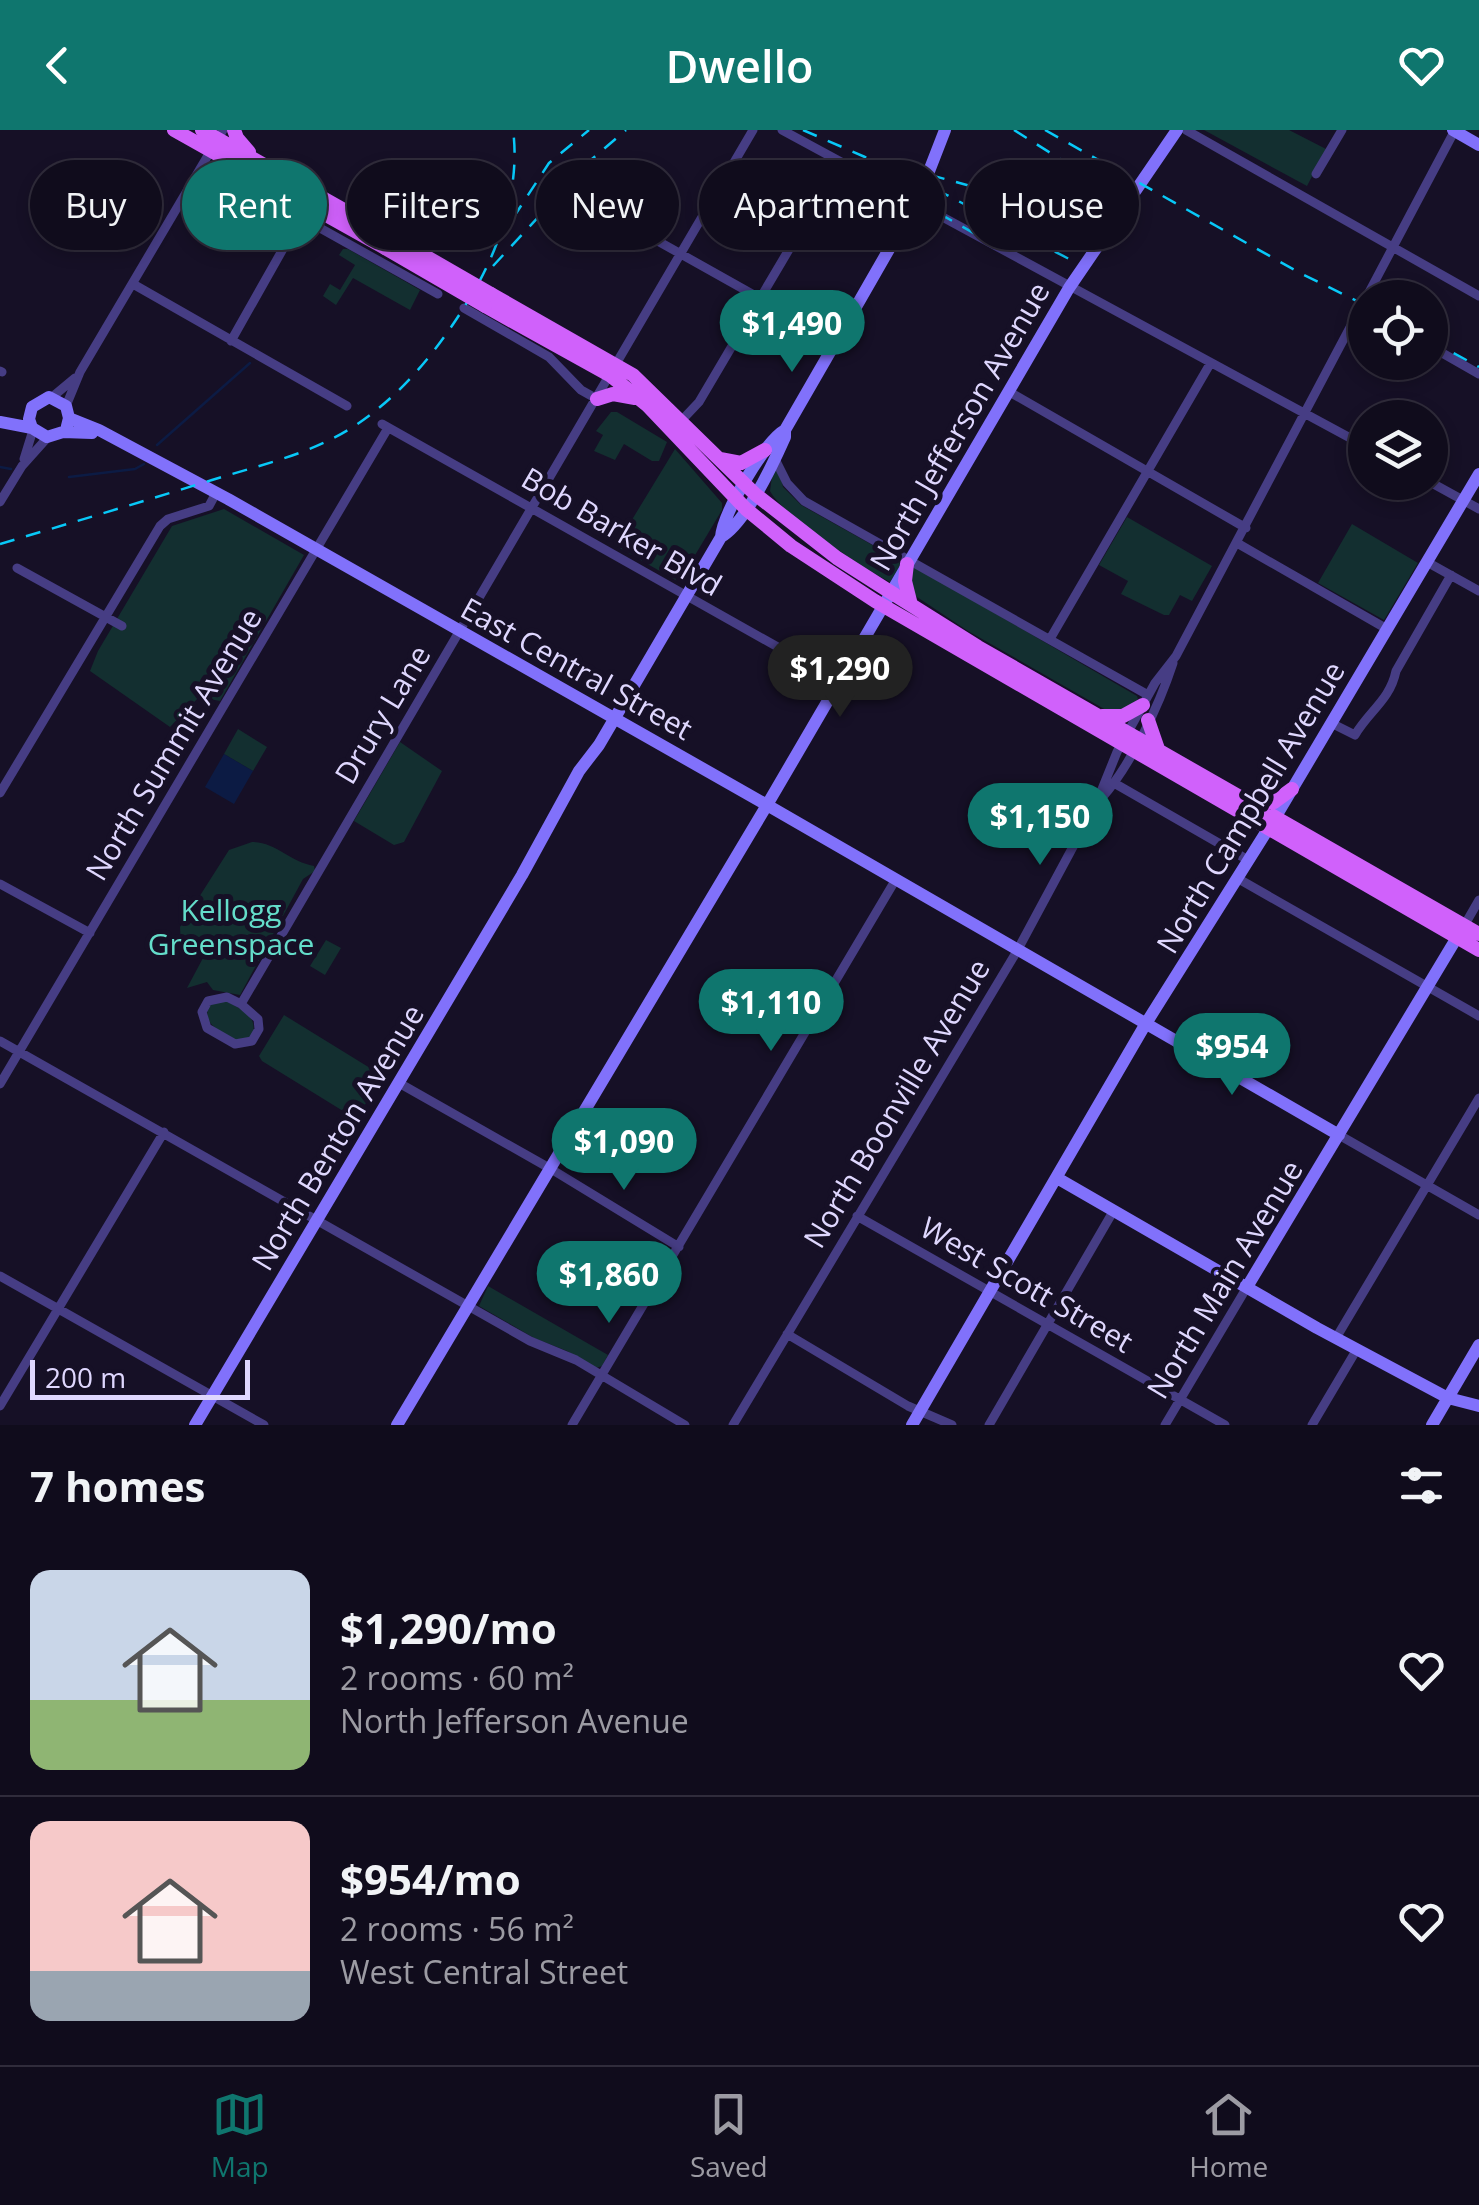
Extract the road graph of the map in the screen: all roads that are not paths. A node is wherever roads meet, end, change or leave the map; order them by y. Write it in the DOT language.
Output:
graph roads {
  1 [pos="174,130"];
  2 [pos="202,130"];
  3 [pos="234,130"];
  4 [pos="753,130"];
  5 [pos="782,130"];
  6 [pos="945,130"];
  7 [pos="1177,130"];
  8 [pos="1186,130"];
  9 [pos="1342,130"];
  10 [pos="1454,130"];
  11 [pos="217,139"];
  12 [pos="1479,144"];
  13 [pos="256,160"];
  14 [pos="836,160"];
  15 [pos="1316,174"];
  16 [pos="347,217"];
  17 [pos="945,220"];
  18 [pos="327,232"];
  19 [pos="1392,246"];
  20 [pos="282,250"];
  21 [pos="402,250"];
  22 [pos="673,250"];
  23 [pos="787,250"];
  24 [pos="682,255"];
  25 [pos="1376,280"];
  26 [pos="132,284"];
  27 [pos="1069,288"];
  28 [pos="438,294"];
  29 [pos="1479,296"];
  30 [pos="758,299"];
  31 [pos="464,308"];
  32 [pos="1348,334"];
  33 [pos="230,340"];
  34 [pos="836,341"];
  35 [pos="1448,356"];
  36 [pos="1210,364"];
  37 [pos="614,370"];
  38 [pos="80,372"];
  39 [pos="1479,374"];
  40 [pos="1008,391"];
  41 [pos="51,398"];
  42 [pos="598,398"];
  43 [pos="647,404"];
  44 [pos="348,406"];
  45 [pos="67,412"];
  46 [pos="30,413"];
  47 [pos="1305,414"];
  48 [pos="0,420"];
  49 [pos="682,420"];
  50 [pos="385,426"];
  51 [pos="32,429"];
  52 [pos="63,432"];
  53 [pos="108,435"];
  54 [pos="48,437"];
  55 [pos="1348,437"];
  56 [pos="770,454"];
  57 [pos="715,457"];
  58 [pos="22,466"];
  59 [pos="1145,472"];
  60 [pos="1479,474"];
  61 [pos="750,490"];
  62 [pos="1448,492"];
  63 [pos="216,493"];
  64 [pos="1464,500"];
  65 [pos="0,502"];
  66 [pos="741,504"];
  67 [pos="1479,509"];
  68 [pos="533,510"];
  69 [pos="1246,528"];
  70 [pos="1237,543"];
  71 [pos="318,550"];
  72 [pos="909,562"];
  73 [pos="1427,562"];
  74 [pos="17,568"];
  75 [pos="1451,575"];
  76 [pos="1479,591"];
  77 [pos="686,596"];
  78 [pos="887,600"];
  79 [pos="911,605"];
  80 [pos="106,617"];
  81 [pos="122,626"];
  82 [pos="1387,629"];
  83 [pos="460,631"];
  84 [pos="1050,638"];
  85 [pos="1176,656"];
  86 [pos="838,681"];
  87 [pos="1146,700"];
  88 [pos="1097,715"];
  89 [pos="615,718"];
  90 [pos="1148,720"];
  91 [pos="1331,723"];
  92 [pos="1130,741"];
  93 [pos="1158,750"];
  94 [pos="1114,782"];
  95 [pos="1292,789"];
  96 [pos="0,793"];
  97 [pos="1248,802"];
  98 [pos="1096,804"];
  99 [pos="767,805"];
  100 [pos="1272,823"];
  101 [pos="1248,860"];
  102 [pos="1237,878"];
  103 [pos="896,879"];
  104 [pos="0,884"];
  105 [pos="1479,900"];
  106 [pos="1460,932"];
  107 [pos="90,933"];
  108 [pos="1479,934"];
  109 [pos="1479,950"];
  110 [pos="1017,951"];
  111 [pos="1428,987"];
  112 [pos="241,1004"];
  113 [pos="1479,1016"];
  114 [pos="1145,1024"];
  115 [pos="0,1041"];
  116 [pos="20,1052"];
  117 [pos="0,1084"];
  118 [pos="399,1084"];
  119 [pos="1479,1098"];
  120 [pos="164,1132"];
  121 [pos="1339,1135"];
  122 [pos="551,1168"];
  123 [pos="1057,1178"];
  124 [pos="1428,1186"];
  125 [pos="1114,1210"];
  126 [pos="1479,1214"];
  127 [pos="857,1216"];
  128 [pos="318,1220"];
  129 [pos="679,1247"];
  130 [pos="0,1276"];
  131 [pos="1247,1287"];
  132 [pos="991,1294"];
  133 [pos="469,1306"];
  134 [pos="58,1309"];
  135 [pos="1047,1325"];
  136 [pos="787,1334"];
  137 [pos="1336,1338"];
  138 [pos="1479,1345"];
  139 [pos="1356,1349"];
  140 [pos="602,1376"];
  141 [pos="212,1396"];
  142 [pos="1448,1398"];
  143 [pos="1180,1399"];
  144 [pos="0,1406"];
  145 [pos="1479,1406"];
  146 [pos="921,1410"];
  147 [pos="195,1425"];
  148 [pos="264,1425"];
  149 [pos="397,1425"];
  150 [pos="572,1425"];
  151 [pos="685,1425"];
  152 [pos="733,1425"];
  153 [pos="912,1425"];
  154 [pos="952,1425"];
  155 [pos="990,1425"];
  156 [pos="1165,1425"];
  157 [pos="1225,1425"];
  158 [pos="1312,1425"];
  159 [pos="1432,1425"];
  1 -- 11 [label="main road"];
  2 -- 11 [label="main road"];
  3 -- 13 [label="main road"];
  4 -- 24 [label="street, Drury Lane"];
  5 -- 14 [label="street"];
  6 -- 34 [label="main road, North Benton Avenue, bridge"];
  7 -- 27 [label="main road, North Jefferson Avenue"];
  8 -- 19 [label="street"];
  9 -- 15 [label="street"];
  10 -- 12 [label="main road"];
  10 -- 19 [label="street, North Boonville Avenue"];
  11 -- 13 [label="main road"];
  11 -- 16 [label="main road"];
  11 -- 26 [label="street"];
  17 -- 27 [label="street"];
  18 -- 28 [label="street"];
  19 -- 25 [label="street, North Boonville Avenue"];
  19 -- 29 [label="street"];
  20 -- 33 [label="street"];
  21 -- 37 [label="main road, bridge"];
  22 -- 24 [label="street"];
  23 -- 30 [label="street"];
  24 -- 30 [label="street"];
  24 -- 37 [label="street, Drury Lane"];
  26 -- 33 [label="street"];
  26 -- 38 [label="street"];
  27 -- 36 [label="street"];
  27 -- 40 [label="main road, North Jefferson Avenue"];
  30 -- 34 [label="street"];
  30 -- 49 [label="street"];
  31 -- 42 [label="street"];
  32 -- 47 [label="street, North Boonville Avenue"];
  33 -- 44 [label="street"];
  34 -- 56 [label="main road, North Benton Avenue"];
  35 -- 39 [label="street"];
  36 -- 47 [label="street"];
  36 -- 59 [label="street"];
  37 -- 42 [label="street, Drury Lane"];
  37 -- 43 [label="main road"];
  37 -- 49 [label="main road"];
  38 -- 41 [label="street"];
  38 -- 45 [label="street"];
  40 -- 59 [label="street"];
  40 -- 72 [label="main road, North Jefferson Avenue"];
  41 -- 45 [label="main road"];
  41 -- 46 [label="main road"];
  42 -- 43 [label="main road"];
  42 -- 68 [label="street, Drury Lane"];
  43 -- 66 [label="main road"];
  45 -- 52 [label="main road"];
  45 -- 53 [label="main road, East Central Street"];
  46 -- 48 [label="main road"];
  46 -- 51 [label="main road"];
  47 -- 55 [label="street"];
  47 -- 69 [label="street, North Boonville Avenue"];
  48 -- 51 [label="main road"];
  49 -- 57 [label="main road"];
  50 -- 68 [label="street, Bob Barker Blvd"];
  50 -- 71 [label="street, North Summit Avenue"];
  51 -- 54 [label="main road"];
  51 -- 58 [label="street"];
  52 -- 53 [label="main road, East Central Street"];
  52 -- 54 [label="main road"];
  53 -- 63 [label="main road, East Central Street"];
  54 -- 58 [label="street"];
  56 -- 57 [label="main road"];
  56 -- 61 [label="main road, North Benton Avenue"];
  56 -- 72 [label="street"];
  57 -- 61 [label="main road"];
  58 -- 65 [label="street"];
  59 -- 69 [label="street"];
  59 -- 84 [label="street"];
  60 -- 64 [label="main road, North Campbell Avenue"];
  61 -- 66 [label="main road, North Benton Avenue"];
  61 -- 78 [label="main road"];
  62 -- 64 [label="street"];
  63 -- 71 [label="main road, East Central Street"];
  63 -- 80 [label="street"];
  64 -- 67 [label="street"];
  64 -- 73 [label="main road, North Campbell Avenue"];
  66 -- 77 [label="main road, North Benton Avenue"];
  66 -- 78 [label="main road"];
  68 -- 77 [label="street, Bob Barker Blvd"];
  68 -- 83 [label="street, Drury Lane"];
  69 -- 70 [label="street, North Boonville Avenue"];
  70 -- 82 [label="street"];
  70 -- 85 [label="street, North Boonville Avenue"];
  71 -- 83 [label="main road, East Central Street"];
  71 -- 107 [label="street, North Summit Avenue"];
  72 -- 78 [label="main road, North Jefferson Avenue"];
  72 -- 79 [label="main road"];
  72 -- 84 [label="street"];
  73 -- 75 [label="street"];
  73 -- 82 [label="main road, North Campbell Avenue"];
  74 -- 80 [label="street"];
  75 -- 76 [label="street"];
  75 -- 91 [label="street"];
  77 -- 86 [label="street, Bob Barker Blvd"];
  77 -- 89 [label="main road, North Benton Avenue"];
  78 -- 79 [label="main road"];
  78 -- 86 [label="main road, North Jefferson Avenue"];
  78 -- 92 [label="main road"];
  79 -- 88 [label="main road"];
  80 -- 81 [label="street"];
  80 -- 96 [label="street"];
  82 -- 91 [label="main road, North Campbell Avenue"];
  83 -- 89 [label="main road, East Central Street"];
  83 -- 112 [label="street, Drury Lane"];
  84 -- 87 [label="street"];
  85 -- 87 [label="street, North Boonville Avenue"];
  85 -- 90 [label="street, North Boonville Avenue"];
  86 -- 99 [label="main road, North Jefferson Avenue"];
  87 -- 88 [label="main road"];
  87 -- 92 [label="street, North Boonville Avenue"];
  88 -- 92 [label="main road"];
  89 -- 99 [label="main road, East Central Street"];
  89 -- 118 [label="main road, North Benton Avenue"];
  90 -- 92 [label="street, North Boonville Avenue"];
  90 -- 93 [label="main road"];
  91 -- 95 [label="main road, North Campbell Avenue"];
  92 -- 93 [label="main road"];
  92 -- 94 [label="street, North Boonville Avenue"];
  92 -- 98 [label="street, North Boonville Avenue"];
  92 -- 100 [label="main road"];
  93 -- 97 [label="main road"];
  94 -- 98 [label="street, North Boonville Avenue"];
  94 -- 101 [label="street"];
  95 -- 97 [label="main road"];
  95 -- 100 [label="main road, North Campbell Avenue"];
  97 -- 100 [label="main road"];
  98 -- 110 [label="street, North Boonville Avenue"];
  99 -- 103 [label="main road, East Central Street"];
  99 -- 122 [label="main road, North Jefferson Avenue"];
  100 -- 101 [label="main road, North Campbell Avenue"];
  100 -- 106 [label="main road"];
  101 -- 102 [label="main road, North Campbell Avenue"];
  102 -- 111 [label="street"];
  102 -- 114 [label="main road, North Campbell Avenue"];
  103 -- 110 [label="main road, East Central Street"];
  103 -- 129 [label="street"];
  104 -- 107 [label="street"];
  105 -- 106 [label="street, North Main Avenue"];
  106 -- 108 [label="main road"];
  106 -- 109 [label="main road"];
  106 -- 111 [label="main road, North Main Avenue"];
  107 -- 116 [label="street, North Summit Avenue"];
  110 -- 114 [label="main road, East Central Street"];
  110 -- 127 [label="street, North Boonville Avenue"];
  111 -- 113 [label="street"];
  111 -- 121 [label="main road, North Main Avenue"];
  112 -- 112 [label="street"];
  114 -- 121 [label="main road, East Central Street"];
  114 -- 123 [label="main road, North Campbell Avenue"];
  115 -- 116 [label="street"];
  116 -- 117 [label="street, North Summit Avenue"];
  116 -- 120 [label="street"];
  118 -- 122 [label="street"];
  118 -- 128 [label="main road, North Benton Avenue"];
  119 -- 124 [label="street"];
  120 -- 128 [label="street"];
  120 -- 134 [label="street"];
  121 -- 124 [label="street"];
  121 -- 131 [label="main road, North Main Avenue"];
  122 -- 129 [label="street"];
  122 -- 133 [label="main road, North Jefferson Avenue"];
  123 -- 125 [label="main road"];
  123 -- 132 [label="main road, North Campbell Avenue"];
  124 -- 126 [label="street"];
  124 -- 137 [label="street"];
  125 -- 131 [label="main road"];
  125 -- 135 [label="street"];
  127 -- 132 [label="street, West Scott Street"];
  127 -- 136 [label="street, North Boonville Avenue"];
  128 -- 133 [label="street"];
  128 -- 141 [label="main road, North Benton Avenue"];
  129 -- 140 [label="street"];
  130 -- 134 [label="street"];
  131 -- 137 [label="main road"];
  131 -- 143 [label="street, North Main Avenue"];
  132 -- 135 [label="street, West Scott Street"];
  132 -- 146 [label="main road, North Campbell Avenue"];
  133 -- 140 [label="street"];
  133 -- 149 [label="main road, North Jefferson Avenue"];
  134 -- 141 [label="street"];
  134 -- 144 [label="street"];
  135 -- 143 [label="street, West Scott Street"];
  135 -- 155 [label="street"];
  136 -- 146 [label="street"];
  136 -- 152 [label="street, North Boonville Avenue"];
  137 -- 139 [label="main road"];
  138 -- 142 [label="main road"];
  139 -- 142 [label="main road"];
  139 -- 158 [label="street"];
  140 -- 150 [label="street"];
  140 -- 151 [label="street"];
  141 -- 147 [label="main road, North Benton Avenue"];
  141 -- 148 [label="street"];
  142 -- 145 [label="main road"];
  142 -- 159 [label="main road"];
  143 -- 156 [label="street, North Main Avenue"];
  143 -- 157 [label="street, West Scott Street"];
  146 -- 153 [label="main road, North Campbell Avenue"];
  146 -- 154 [label="street"];
}
